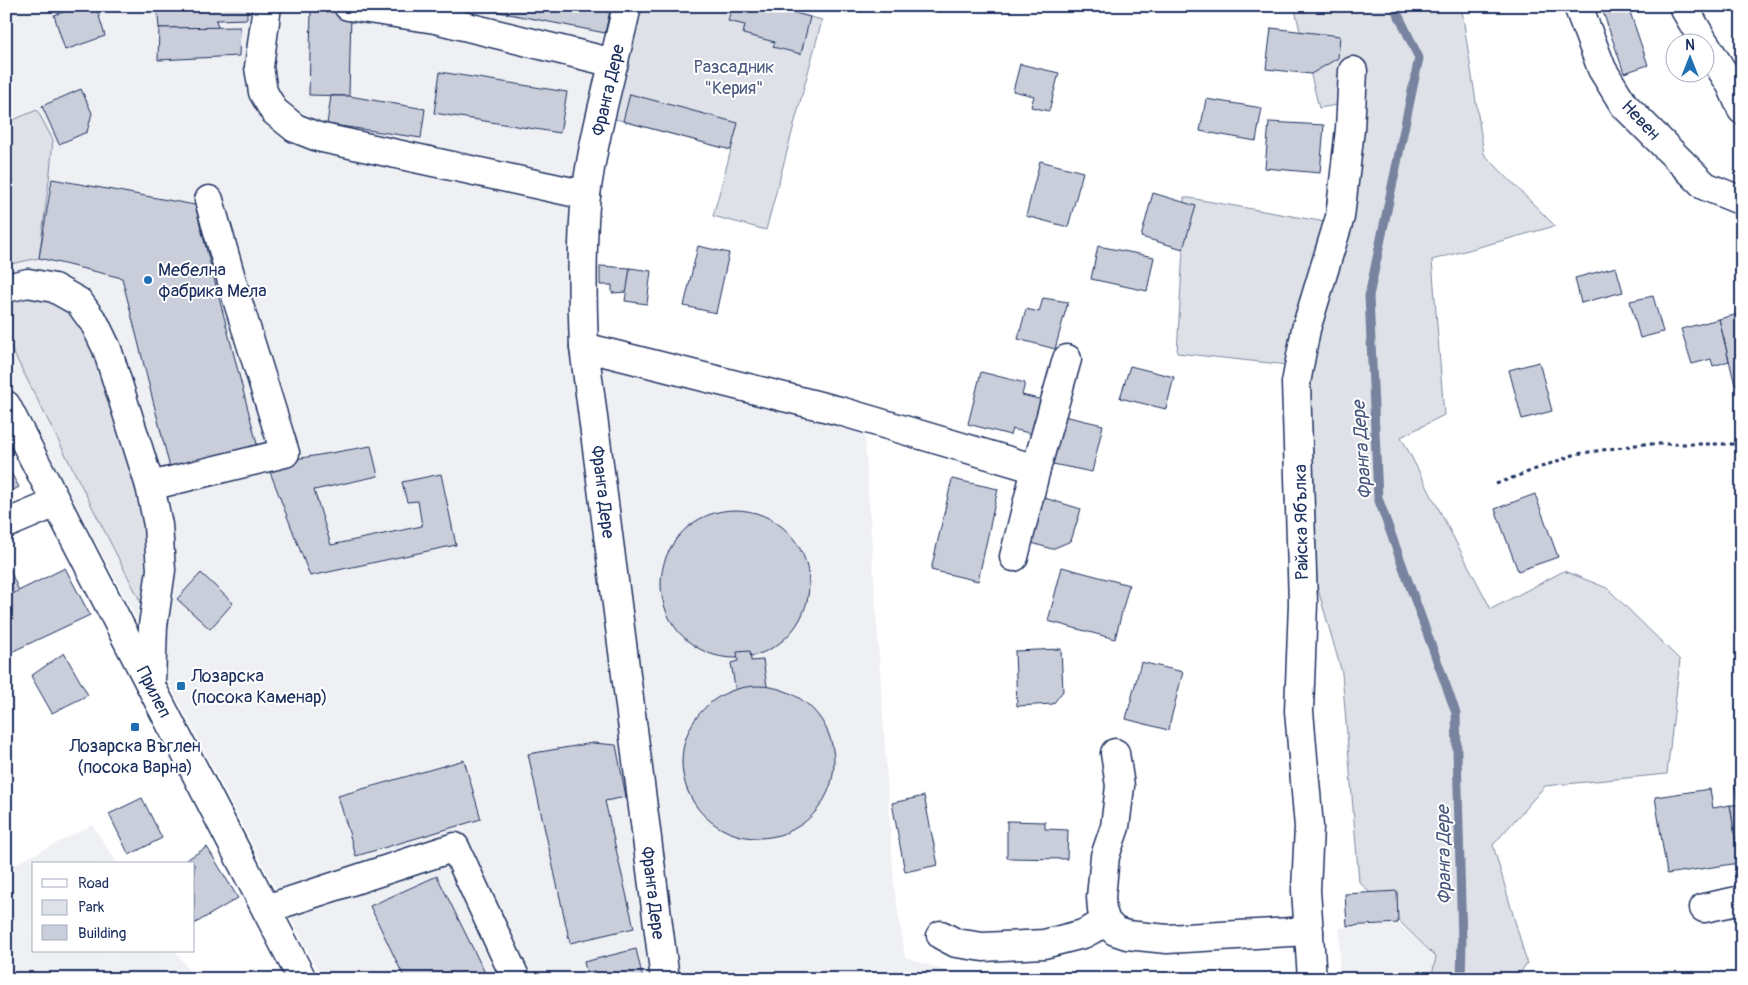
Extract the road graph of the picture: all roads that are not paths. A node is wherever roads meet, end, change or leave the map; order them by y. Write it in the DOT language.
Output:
graph roads {
  1 [pos="267,6"];
  2 [pos="348,6"];
  3 [pos="627,6"];
  4 [pos="1578,6"];
  5 [pos="1683,6"];
  6 [pos="1698,32"];
  7 [pos="1716,61"];
  8 [pos="614,63"];
  9 [pos="1353,72"];
  10 [pos="1742,110"];
  11 [pos="586,196"];
  12 [pos="209,200"];
  13 [pos="1742,201"];
  14 [pos="6,288"];
  15 [pos="584,347"];
  16 [pos="1067,359"];
  17 [pos="6,405"];
  18 [pos="1036,469"];
  19 [pos="150,486"];
  20 [pos="56,503"];
  21 [pos="6,524"];
  22 [pos="1014,557"];
  23 [pos="151,685"];
  24 [pos="1115,753"];
  25 [pos="1742,900"];
  26 [pos="1704,908"];
  27 [pos="266,909"];
  28 [pos="1106,922"];
  29 [pos="1309,931"];
  30 [pos="941,935"];
  31 [pos="302,979"];
  32 [pos="516,979"];
  33 [pos="664,979"];
  34 [pos="1312,979"];
  1 -- 11 [label="street"];
  2 -- 8 [label="street"];
  3 -- 8 [label="street, Франга Дере"];
  4 -- 13 [label="street, Невен"];
  5 -- 6 [label="street"];
  7 -- 10 [label="street"];
  8 -- 11 [label="street, Франга Дере"];
  9 -- 29 [label="street, Райска Ябълка"];
  11 -- 15 [label="street, Франга Дере"];
  12 -- 19 [label="street"];
  14 -- 19 [label="street"];
  15 -- 18 [label="street"];
  15 -- 33 [label="street, Франга Дере"];
  16 -- 18 [label="street"];
  17 -- 20 [label="street, Прилеп"];
  18 -- 22 [label="street"];
  19 -- 23 [label="street"];
  20 -- 21 [label="street"];
  20 -- 23 [label="street, Прилеп"];
  23 -- 27 [label="street, Прилеп"];
  24 -- 28 [label="street"];
  25 -- 26 [label="street"];
  27 -- 31 [label="street, Прилеп"];
  27 -- 32 [label="street"];
  28 -- 29 [label="street"];
  28 -- 30 [label="street"];
  29 -- 34 [label="street, Райска Ябълка"];
}
